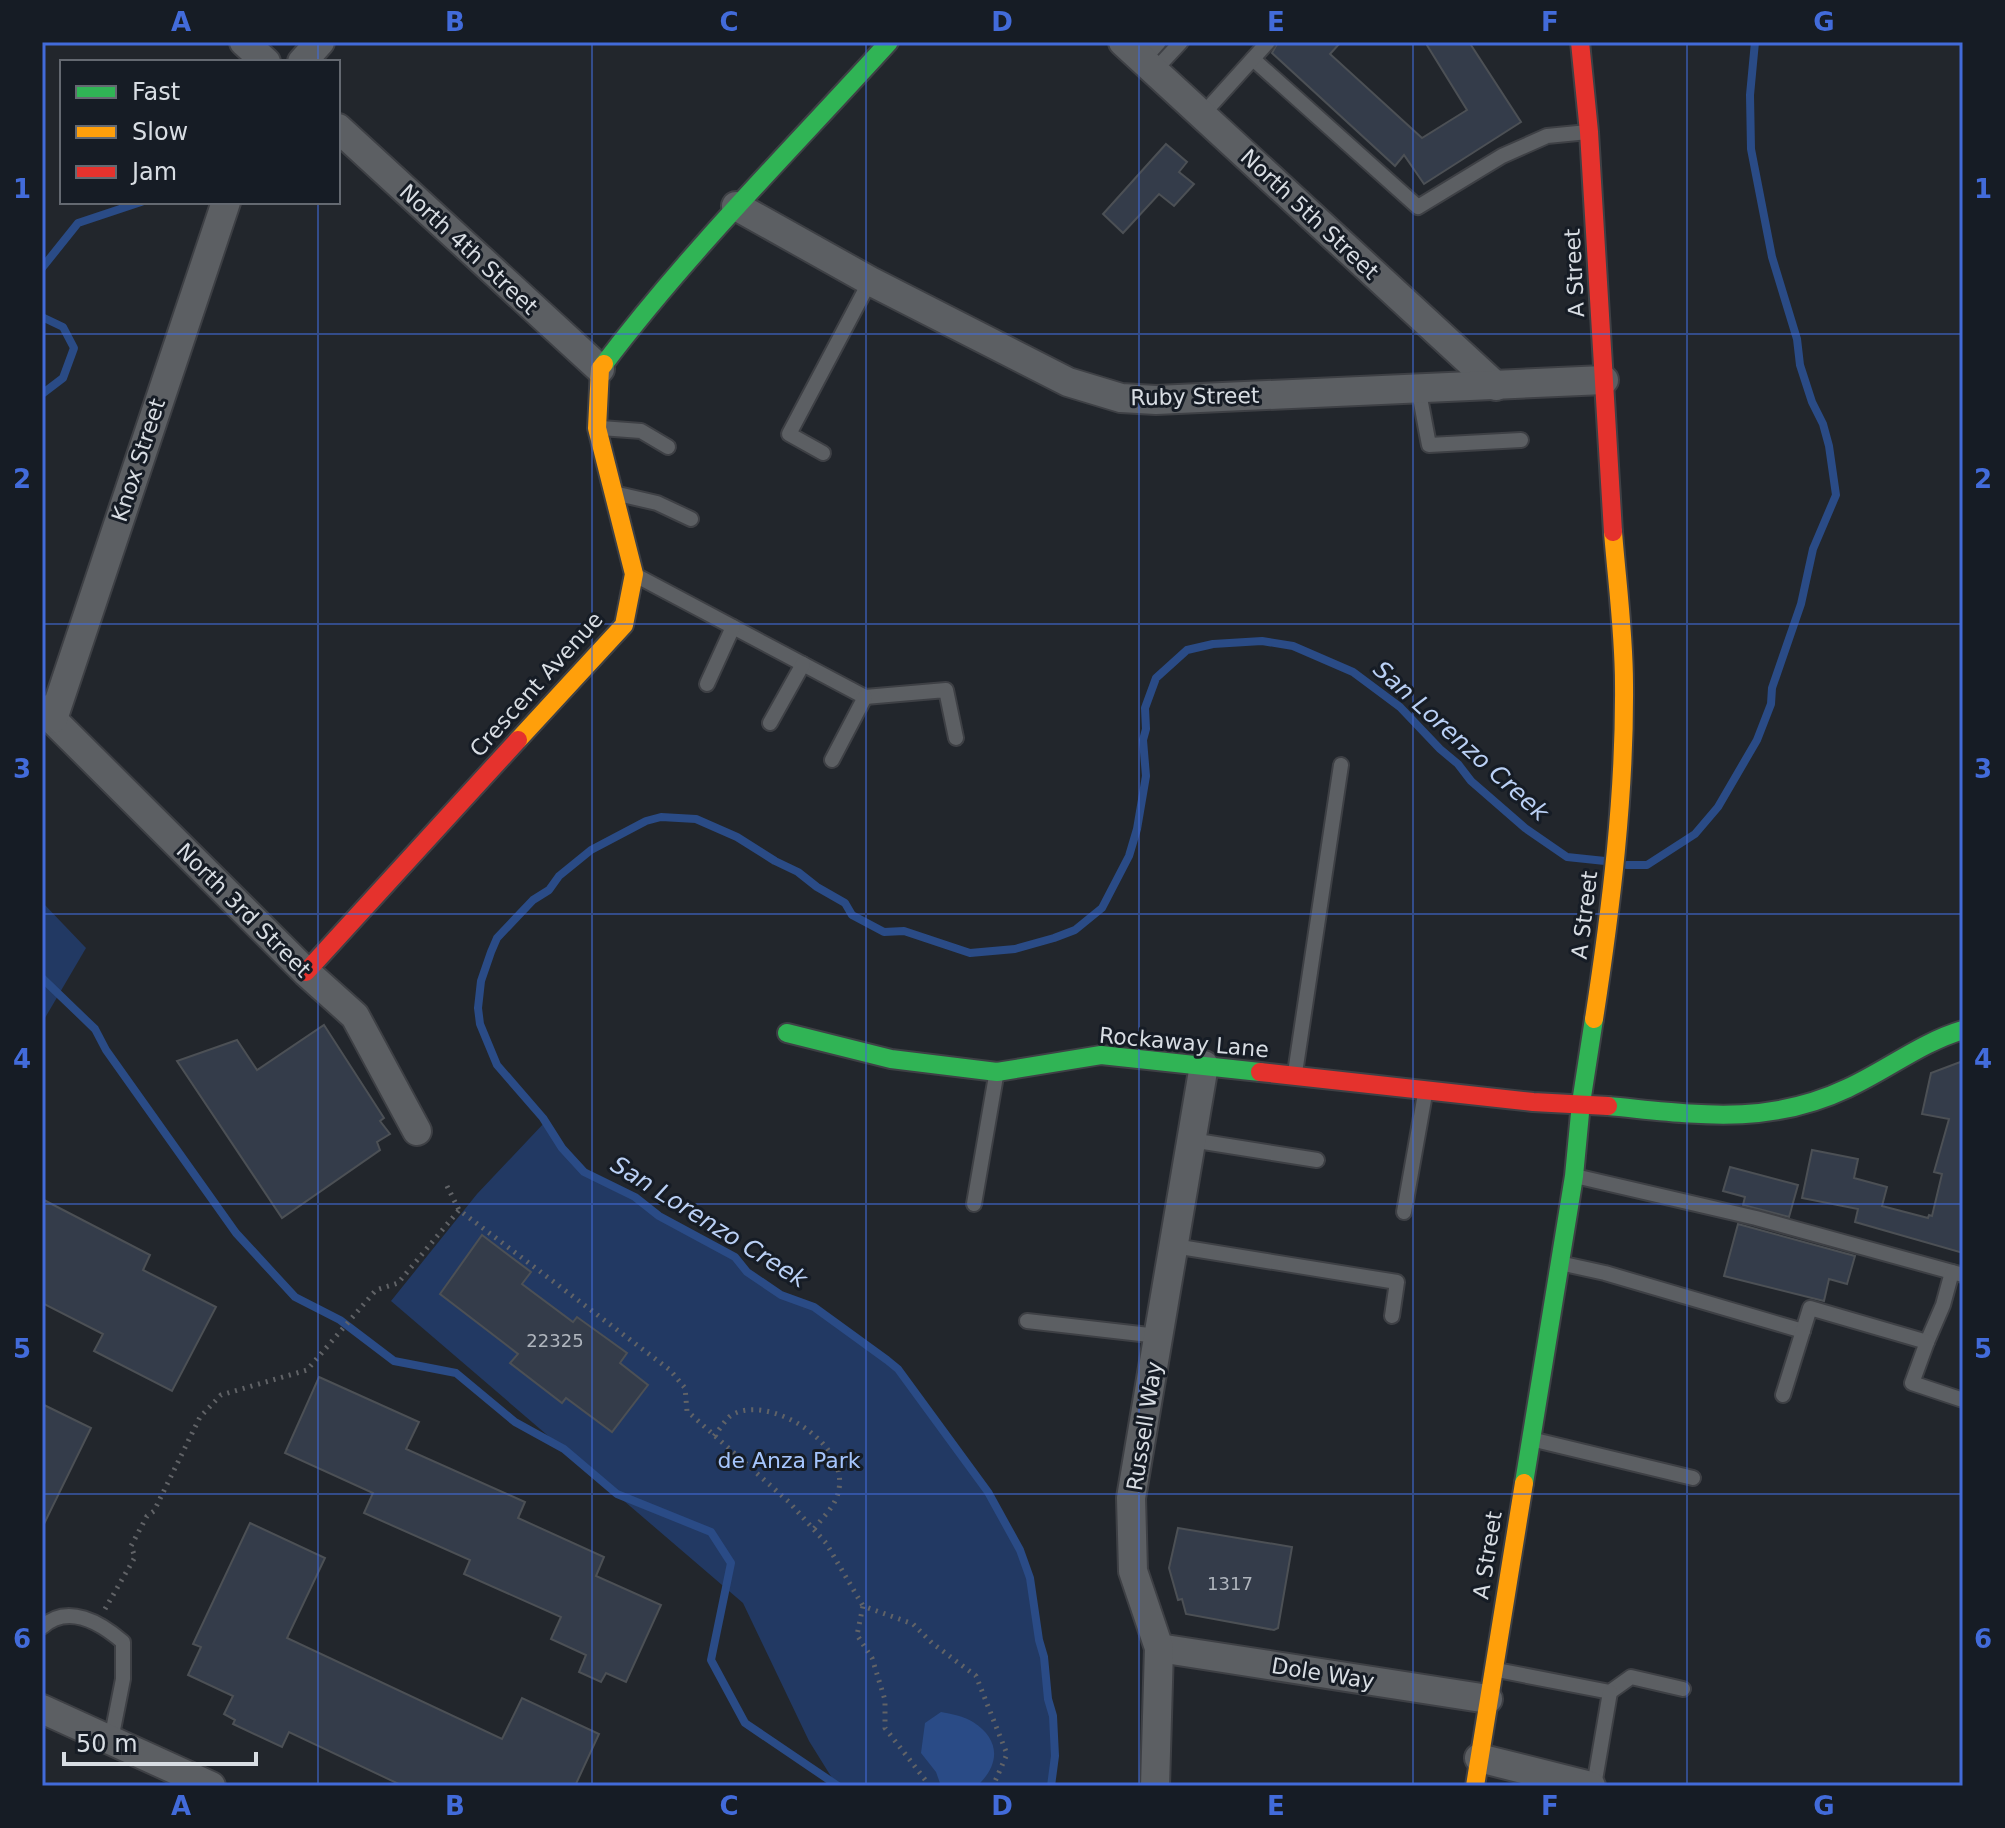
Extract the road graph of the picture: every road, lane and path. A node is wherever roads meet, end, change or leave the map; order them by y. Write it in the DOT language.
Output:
graph roads {
  1 [pos="244,42"];
  2 [pos="320,42"];
  3 [pos="889,42"];
  4 [pos="1181,42"];
  5 [pos="1268,42"];
  6 [pos="1580,42"];
  7 [pos="1145,53"];
  8 [pos="1253,59"];
  9 [pos="264,60"];
  10 [pos="304,60"];
  11 [pos="1203,114"];
  12 [pos="340,130"];
  13 [pos="1589,132"];
  14 [pos="225,204"];
  15 [pos="736,206"];
  16 [pos="870,281"];
  17 [pos="600,369"];
  18 [pos="1604,380"];
  19 [pos="1496,386"];
  20 [pos="1418,387"];
  21 [pos="597,428"];
  22 [pos="1521,440"];
  23 [pos="668,447"];
  24 [pos="823,453"];
  25 [pos="614,493"];
  26 [pos="691,519"];
  27 [pos="634,574"];
  28 [pos="733,627"];
  29 [pos="803,664"];
  30 [pos="707,684"];
  31 [pos="865,697"];
  32 [pos="47,714"];
  33 [pos="770,723"];
  34 [pos="956,738"];
  35 [pos="832,760"];
  36 [pos="1341,765"];
  37 [pos="306,972"];
  38 [pos="1963,1030"];
  39 [pos="787,1033"];
  40 [pos="1204,1065"];
  41 [pos="997,1072"];
  42 [pos="1295,1075"];
  43 [pos="1426,1090"];
  44 [pos="1581,1103"];
  45 [pos="417,1131"];
  46 [pos="1191,1140"];
  47 [pos="1317,1160"];
  48 [pos="1574,1176"];
  49 [pos="447,1186"];
  50 [pos="974,1204"];
  51 [pos="459,1210"];
  52 [pos="1404,1212"];
  53 [pos="1174,1246"];
  54 [pos="1559,1263"];
  55 [pos="1957,1273"];
  56 [pos="1392,1316"];
  57 [pos="1027,1321"];
  58 [pos="1803,1331"];
  59 [pos="1158,1336"];
  60 [pos="1927,1342"];
  61 [pos="1783,1395"];
  62 [pos="1963,1400"];
  63 [pos="714,1436"];
  64 [pos="1531,1439"];
  65 [pos="1693,1478"];
  66 [pos="813,1530"];
  67 [pos="863,1606"];
  68 [pos="98,1622"];
  69 [pos="42,1627"];
  70 [pos="1159,1648"];
  71 [pos="1493,1669"];
  72 [pos="1683,1689"];
  73 [pos="1610,1692"];
  74 [pos="1488,1699"];
  75 [pos="42,1709"];
  76 [pos="111,1740"];
  77 [pos="1479,1758"];
  78 [pos="211,1786"];
  79 [pos="930,1786"];
  80 [pos="993,1786"];
  81 [pos="1155,1786"];
  82 [pos="1475,1786"];
  83 [pos="1592,1786"];
  1 -- 9 [label="street"];
  2 -- 10 [label="street"];
  3 -- 15 [label="street"];
  4 -- 7 [label="lane"];
  5 -- 8 [label="lane"];
  6 -- 13 [label="street, A Street"];
  7 -- 11 [label="street, North 5th Street"];
  8 -- 11 [label="lane"];
  8 -- 13 [label="lane"];
  11 -- 19 [label="street, North 5th Street"];
  12 -- 17 [label="street, North 4th Street"];
  13 -- 18 [label="street, A Street"];
  14 -- 32 [label="street, Knox Street"];
  15 -- 16 [label="street, Ruby Street"];
  15 -- 17 [label="street"];
  16 -- 20 [label="street, Ruby Street"];
  16 -- 24 [label="lane"];
  17 -- 21 [label="street, Crescent Avenue"];
  18 -- 19 [label="street, Ruby Street"];
  18 -- 44 [label="street, A Street"];
  19 -- 20 [label="street, Ruby Street"];
  20 -- 22 [label="lane"];
  21 -- 23 [label="lane"];
  21 -- 25 [label="street, Crescent Avenue"];
  25 -- 26 [label="lane"];
  25 -- 27 [label="street, Crescent Avenue"];
  27 -- 28 [label="lane"];
  27 -- 37 [label="street, Crescent Avenue"];
  28 -- 29 [label="lane"];
  28 -- 30 [label="lane"];
  29 -- 31 [label="lane"];
  29 -- 33 [label="lane"];
  31 -- 34 [label="lane"];
  31 -- 35 [label="lane"];
  32 -- 37 [label="street, North 3rd Street"];
  36 -- 42 [label="lane"];
  37 -- 45 [label="street, North 3rd Street"];
  38 -- 44 [label="street, Rockaway Lane"];
  39 -- 41 [label="street, Rockaway Lane"];
  40 -- 41 [label="street, Rockaway Lane"];
  40 -- 42 [label="street, Rockaway Lane"];
  40 -- 46 [label="street, Russell Way"];
  41 -- 50 [label="lane"];
  42 -- 43 [label="street, Rockaway Lane"];
  43 -- 44 [label="street, Rockaway Lane"];
  43 -- 52 [label="lane"];
  44 -- 48 [label="street, A Street"];
  46 -- 47 [label="lane"];
  46 -- 53 [label="street, Russell Way"];
  48 -- 54 [label="street, A Street"];
  48 -- 55 [label="lane"];
  49 -- 51 [label="path"];
  51 -- 63 [label="path"];
  51 -- 68 [label="path"];
  53 -- 56 [label="lane"];
  53 -- 59 [label="street, Russell Way"];
  54 -- 58 [label="lane"];
  54 -- 64 [label="street, A Street"];
  55 -- 60 [label="lane"];
  57 -- 59 [label="lane"];
  58 -- 60 [label="lane"];
  58 -- 61 [label="lane"];
  59 -- 70 [label="street, Russell Way"];
  60 -- 62 [label="lane"];
  63 -- 66 [label="path"];
  63 -- 66 [label="path"];
  64 -- 65 [label="lane"];
  64 -- 71 [label="street, A Street"];
  66 -- 67 [label="path"];
  67 -- 79 [label="path"];
  67 -- 80 [label="path"];
  68 -- 69 [label="lane"];
  68 -- 76 [label="lane"];
  70 -- 74 [label="street, Dole Way"];
  70 -- 81 [label="street, Russell Way"];
  71 -- 73 [label="lane"];
  71 -- 74 [label="street, A Street"];
  72 -- 73 [label="lane"];
  73 -- 83 [label="lane"];
  74 -- 77 [label="street, A Street"];
  75 -- 76 [label="street"];
  76 -- 78 [label="street"];
  77 -- 82 [label="street, A Street"];
  77 -- 83 [label="street"];
}
